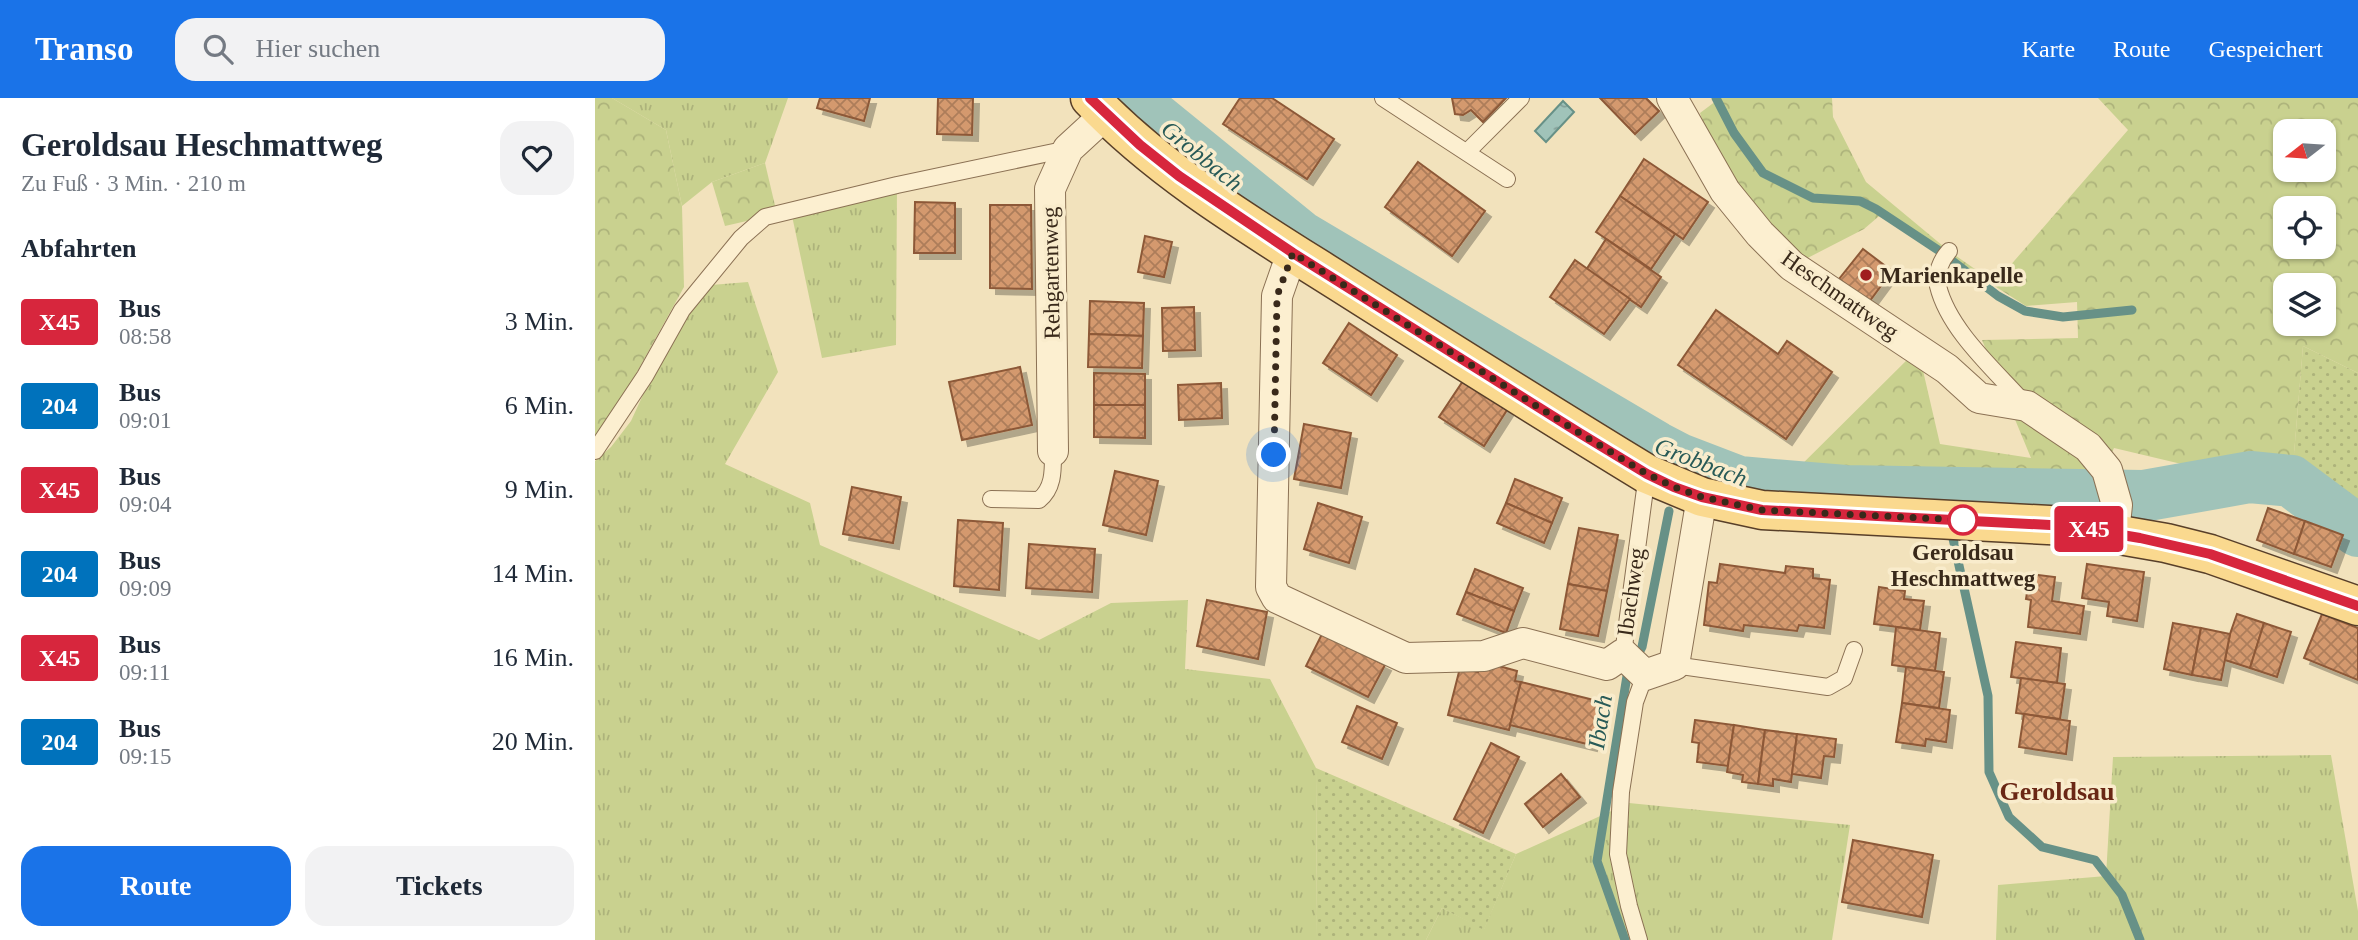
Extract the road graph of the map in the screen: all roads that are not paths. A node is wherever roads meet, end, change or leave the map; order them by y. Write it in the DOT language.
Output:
graph roads {
  1 [pos="1383,98"];
  2 [pos="1521,98"];
  3 [pos="1672,98"];
  4 [pos="1096,104"];
  5 [pos="1067,149"];
  6 [pos="1467,152"];
  7 [pos="1507,178"];
  8 [pos="1293,253"];
  9 [pos="1945,255"];
  10 [pos="2027,406"];
  11 [pos="595,451"];
  12 [pos="1053,452"];
  13 [pos="1647,474"];
  14 [pos="1702,497"];
  15 [pos="991,499"];
  16 [pos="2115,519"];
  17 [pos="2358,607"];
  18 [pos="1854,650"];
  19 [pos="1633,664"];
  20 [pos="1674,665"];
  21 [pos="1639,940"];
  1 -- 6 [label="lane"];
  2 -- 6 [label="lane"];
  3 -- 10 [label="street, Heschmattweg"];
  4 -- 5 [label="street, Rehgartenweg"];
  4 -- 8 [label="main road"];
  5 -- 11 [label="lane"];
  5 -- 12 [label="street, Rehgartenweg"];
  6 -- 7 [label="lane"];
  8 -- 13 [label="main road"];
  8 -- 19 [label="street, Ibachweg"];
  9 -- 10 [label="lane, Heschmattweg"];
  10 -- 16 [label="street, Heschmattweg"];
  12 -- 15 [label="lane"];
  13 -- 14 [label="main road"];
  13 -- 19 [label="lane, Ibachweg"];
  14 -- 16 [label="main road"];
  14 -- 20 [label="street"];
  16 -- 17 [label="main road"];
  18 -- 20 [label="lane"];
  19 -- 20 [label="street"];
  19 -- 21 [label="lane"];
}
